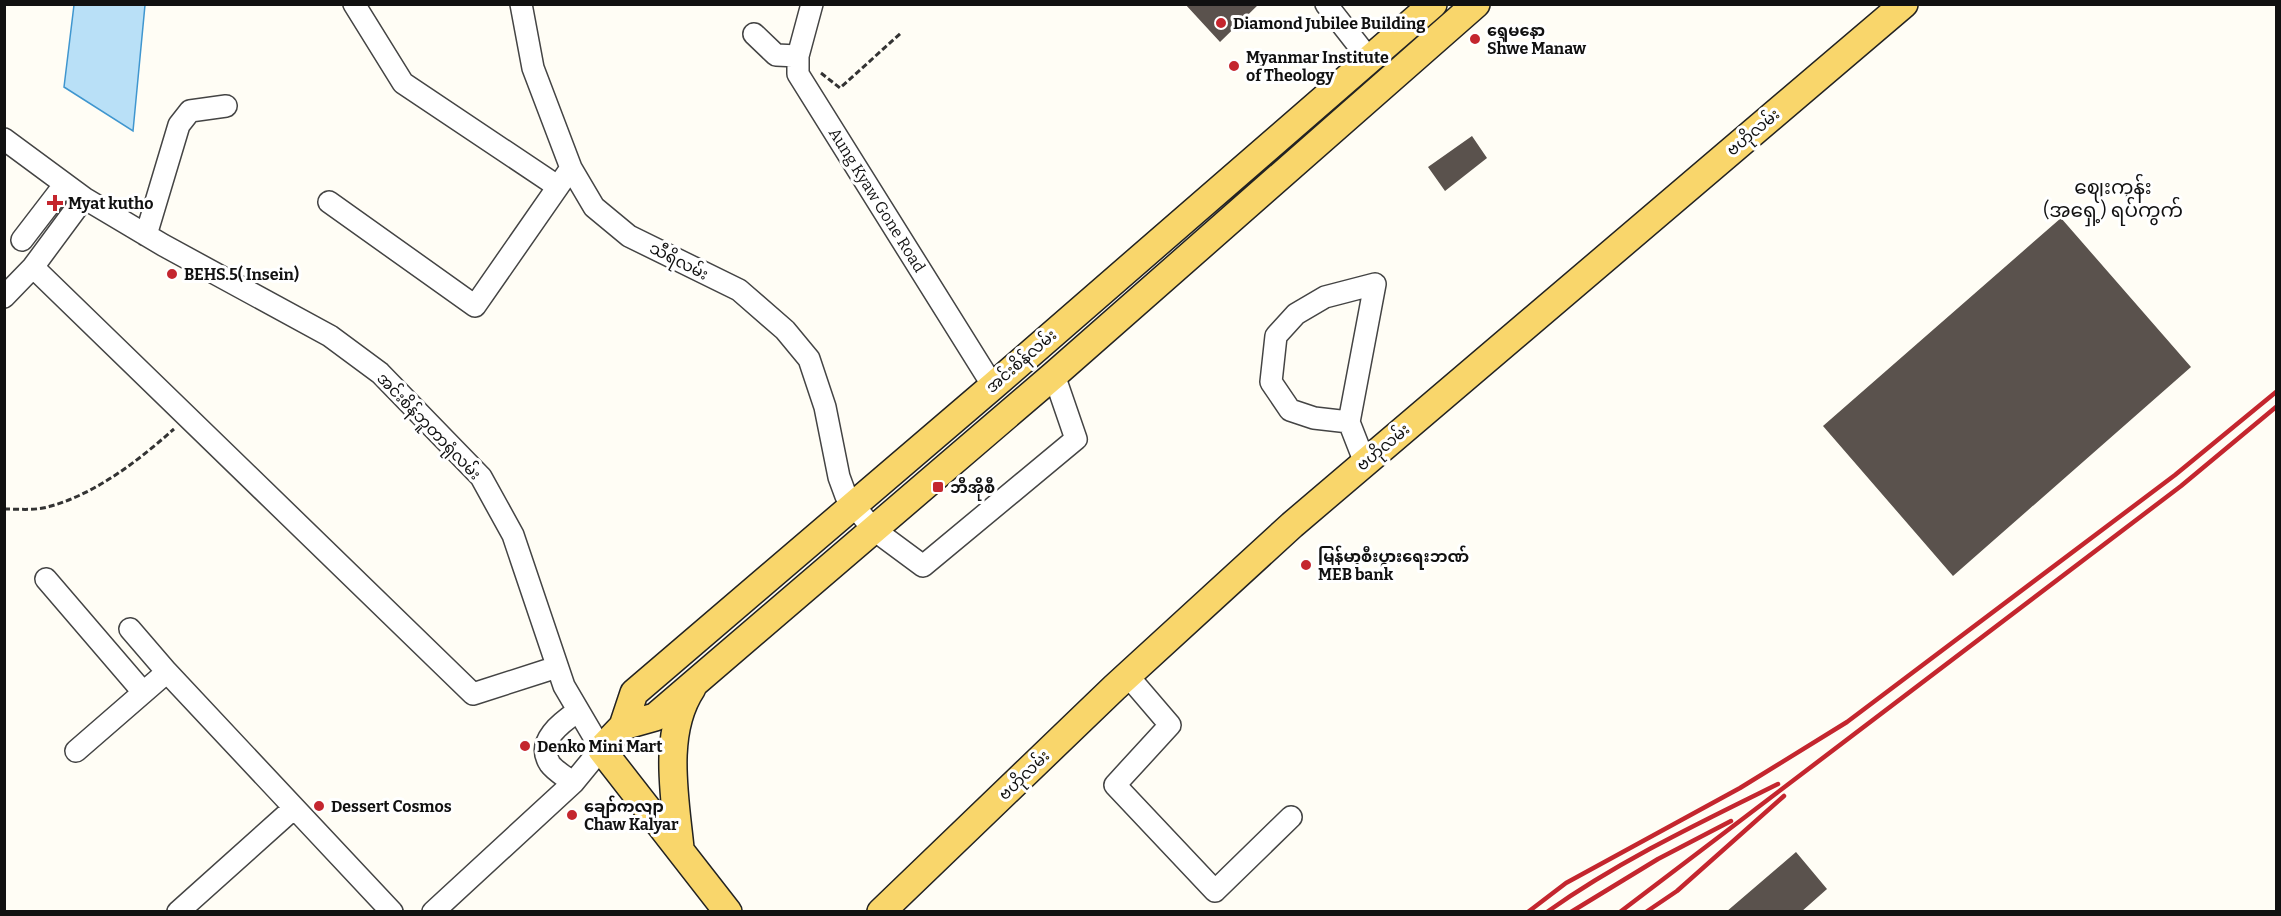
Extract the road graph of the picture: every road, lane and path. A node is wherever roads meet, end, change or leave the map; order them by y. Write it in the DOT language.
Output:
graph roads {
  1 [pos="354,4"];
  2 [pos="521,4"];
  3 [pos="812,4"];
  4 [pos="1326,4"];
  5 [pos="1433,4"];
  6 [pos="1476,4"];
  7 [pos="1904,4"];
  8 [pos="1412,22"];
  9 [pos="901,33"];
  10 [pos="754,34"];
  11 [pos="1429,44"];
  12 [pos="798,56"];
  13 [pos="1370,59"];
  14 [pos="840,87"];
  15 [pos="226,106"];
  16 [pos="1282,135"];
  17 [pos="4,140"];
  18 [pos="1300,158"];
  19 [pos="571,168"];
  20 [pos="65,184"];
  21 [pos="557,186"];
  22 [pos="84,198"];
  23 [pos="329,202"];
  24 [pos="146,235"];
  25 [pos="22,240"];
  26 [pos="33,267"];
  27 [pos="1120,276"];
  28 [pos="4,297"];
  29 [pos="1141,298"];
  30 [pos="1054,375"];
  31 [pos="993,386"];
  32 [pos="188,416"];
  33 [pos="1349,422"];
  34 [pos="1365,463"];
  35 [pos="854,504"];
  36 [pos="4,509"];
  37 [pos="873,529"];
  38 [pos="46,579"];
  39 [pos="130,629"];
  40 [pos="557,667"];
  41 [pos="167,672"];
  42 [pos="700,676"];
  43 [pos="1128,676"];
  44 [pos="143,692"];
  45 [pos="578,711"];
  46 [pos="623,726"];
  47 [pos="601,749"];
  48 [pos="76,751"];
  49 [pos="573,783"];
  50 [pos="294,808"];
  51 [pos="1291,817"];
  52 [pos="680,848"];
  53 [pos="178,912"];
  54 [pos="392,912"];
  55 [pos="433,912"];
  56 [pos="728,912"];
  57 [pos="881,912"];
  1 -- 21 [label="street"];
  2 -- 19 [label="street, သီရိလမ်း"];
  3 -- 12 [label="street, Aung Kyaw Gone Road"];
  4 -- 13 [label="street"];
  5 -- 8 [label="main road, အင်းစိန်လမ်း"];
  6 -- 11 [label="main road, အင်းစိန်လမ်း"];
  7 -- 34 [label="main road, ဗဟိုလမ်း"];
  8 -- 11 [label="main road"];
  8 -- 13 [label="main road, အင်းစိန်လမ်း"];
  9 -- 14 [label="path"];
  10 -- 12 [label="street"];
  11 -- 18 [label="main road, အင်းစိန်လမ်း"];
  12 -- 31 [label="street, Aung Kyaw Gone Road"];
  13 -- 16 [label="main road, အင်းစိန်လမ်း"];
  15 -- 24 [label="street"];
  16 -- 18 [label="main road"];
  16 -- 27 [label="main road, အင်းစိန်လမ်း"];
  17 -- 20 [label="street, အင်းစိန်ဘူတာရုံလမ်း"];
  18 -- 29 [label="main road, အင်းစိန်လမ်း"];
  19 -- 21 [label="street"];
  19 -- 35 [label="street, သီရိလမ်း"];
  20 -- 22 [label="street, အင်းစိန်ဘူတာရုံလမ်း"];
  20 -- 25 [label="street"];
  21 -- 23 [label="street"];
  22 -- 24 [label="street, အင်းစိန်ဘူတာရုံလမ်း"];
  22 -- 26 [label="street"];
  24 -- 40 [label="street, အင်းစိန်ဘူတာရုံလမ်း"];
  26 -- 28 [label="street"];
  26 -- 32 [label="street"];
  27 -- 29 [label="main road"];
  27 -- 31 [label="main road, အင်းစိန်လမ်း"];
  29 -- 30 [label="main road, အင်းစိန်လမ်း"];
  30 -- 37 [label="main road, အင်းစိန်လမ်း"];
  30 -- 37 [label="street, သီရိလမ်း"];
  31 -- 35 [label="main road, အင်းစိန်လမ်း"];
  32 -- 36 [label="path"];
  32 -- 40 [label="street"];
  33 -- 33 [label="street"];
  33 -- 34 [label="street"];
  34 -- 43 [label="main road, ဗဟိုလမ်း"];
  35 -- 37 [label="street, သီရိလမ်း"];
  35 -- 46 [label="main road, အင်းစိန်လမ်း"];
  37 -- 42 [label="main road, အင်းစိန်လမ်း"];
  38 -- 44 [label="street"];
  39 -- 41 [label="street"];
  40 -- 45 [label="street, အင်းစိန်ဘူတာရုံလမ်း"];
  41 -- 44 [label="street"];
  41 -- 50 [label="street"];
  42 -- 46 [label="main road, အင်းစိန်လမ်း"];
  42 -- 52 [label="main road, အင်းစိန်လမ်း"];
  43 -- 51 [label="street"];
  43 -- 57 [label="main road, ဗဟိုလမ်း"];
  44 -- 48 [label="street"];
  45 -- 47 [label="street, အင်းစိန်ဘူတာရုံလမ်း"];
  45 -- 49 [label="street"];
  46 -- 47 [label="main road, အင်းစိန်လမ်း"];
  47 -- 49 [label="street"];
  47 -- 52 [label="main road"];
  49 -- 55 [label="street"];
  50 -- 53 [label="street"];
  50 -- 54 [label="street"];
  52 -- 56 [label="main road"];
}
